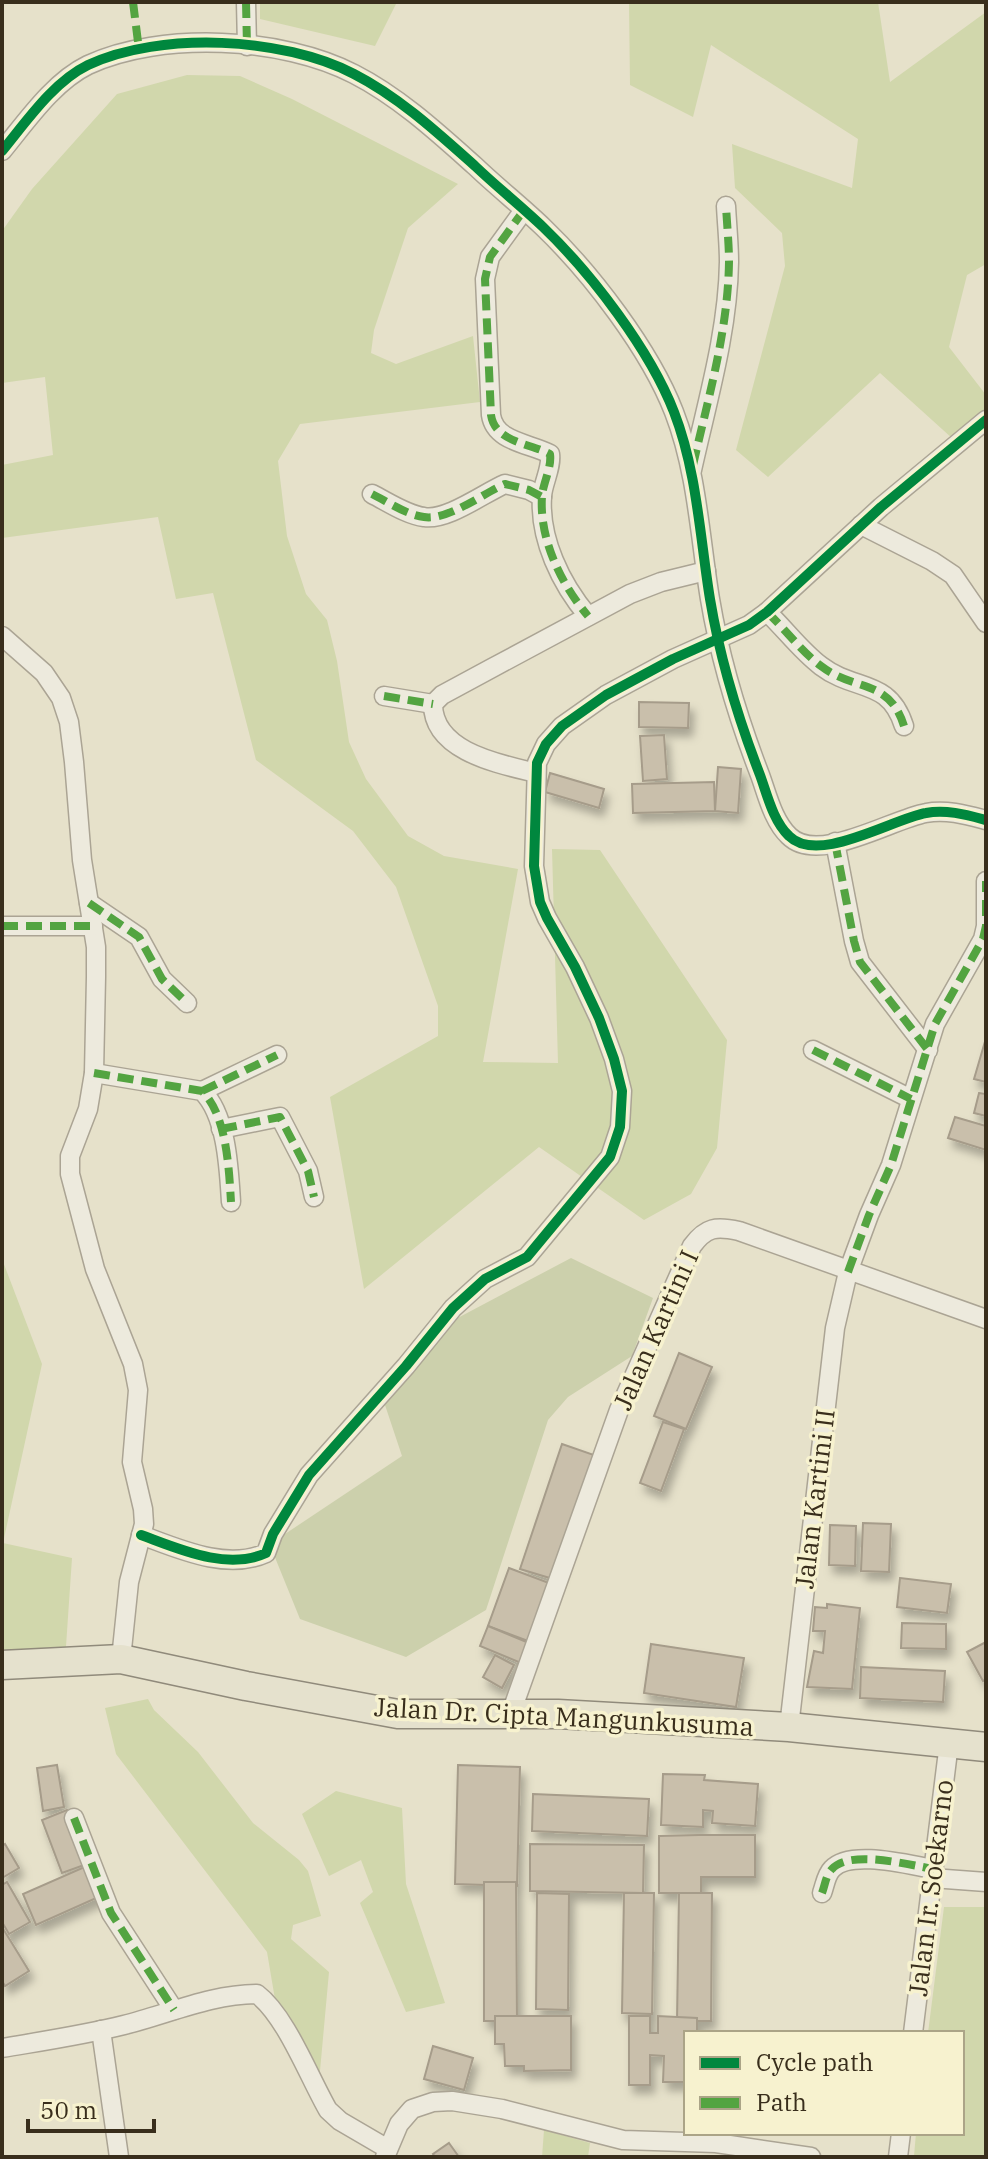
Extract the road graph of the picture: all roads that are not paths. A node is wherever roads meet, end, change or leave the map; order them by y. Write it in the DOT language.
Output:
graph roads {
  1 [pos="246,2"];
  2 [pos="247,46"];
  3 [pos="2,151"];
  4 [pos="726,206"];
  5 [pos="524,210"];
  6 [pos="986,420"];
  7 [pos="690,476"];
  8 [pos="372,494"];
  9 [pos="542,497"];
  10 [pos="861,525"];
  11 [pos="706,571"];
  12 [pos="767,612"];
  13 [pos="588,616"];
  14 [pos="986,623"];
  15 [pos="2,636"];
  16 [pos="719,639"];
  17 [pos="384,696"];
  18 [pos="433,704"];
  19 [pos="904,726"];
  20 [pos="536,773"];
  21 [pos="986,820"];
  22 [pos="835,842"];
  23 [pos="986,881"];
  24 [pos="89,903"];
  25 [pos="2,926"];
  26 [pos="93,926"];
  27 [pos="187,1003"];
  28 [pos="813,1050"];
  29 [pos="928,1050"];
  30 [pos="277,1055"];
  31 [pos="94,1073"];
  32 [pos="202,1091"];
  33 [pos="911,1099"];
  34 [pos="221,1129"];
  35 [pos="314,1197"];
  36 [pos="231,1202"];
  37 [pos="848,1272"];
  38 [pos="986,1319"];
  39 [pos="141,1535"];
  40 [pos="121,1659"];
  41 [pos="2,1665"];
  42 [pos="511,1713"];
  43 [pos="789,1727"];
  44 [pos="949,1743"];
  45 [pos="986,1747"];
  46 [pos="74,1818"];
  47 [pos="933,1874"];
  48 [pos="986,1882"];
  49 [pos="822,1893"];
  50 [pos="174,2010"];
  51 [pos="101,2030"];
  52 [pos="913,2031"];
  53 [pos="2,2048"];
  54 [pos="901,2135"];
  55 [pos="715,2150"];
  56 [pos="387,2153"];
  57 [pos="119,2157"];
  58 [pos="811,2157"];
  59 [pos="898,2157"];
  1 -- 2 [label="street"];
  2 -- 3 [label="street"];
  2 -- 5 [label="street"];
  4 -- 7 [label="street"];
  5 -- 7 [label="street"];
  5 -- 9 [label="street"];
  6 -- 10 [label="street"];
  7 -- 11 [label="street"];
  8 -- 9 [label="street"];
  9 -- 13 [label="street"];
  10 -- 12 [label="street"];
  10 -- 14 [label="street"];
  11 -- 13 [label="street"];
  11 -- 16 [label="street"];
  12 -- 16 [label="street"];
  12 -- 19 [label="street"];
  13 -- 18 [label="street"];
  15 -- 24 [label="street"];
  16 -- 20 [label="street"];
  16 -- 22 [label="street"];
  17 -- 18 [label="street"];
  18 -- 20 [label="street"];
  20 -- 39 [label="street"];
  21 -- 22 [label="street"];
  22 -- 29 [label="street"];
  23 -- 29 [label="street, Jalan Kartini II"];
  24 -- 26 [label="street"];
  24 -- 27 [label="street"];
  25 -- 26 [label="street"];
  26 -- 31 [label="street"];
  28 -- 33 [label="street"];
  29 -- 33 [label="street, Jalan Kartini II"];
  30 -- 32 [label="street"];
  31 -- 32 [label="street"];
  31 -- 39 [label="street"];
  32 -- 34 [label="street"];
  33 -- 37 [label="street, Jalan Kartini II"];
  34 -- 35 [label="street"];
  34 -- 36 [label="street"];
  37 -- 38 [label="street, Jalan Kartini I"];
  37 -- 42 [label="street, Jalan Kartini I"];
  37 -- 43 [label="street, Jalan Kartini II"];
  39 -- 40 [label="street"];
  40 -- 41 [label="main road, Jalan Dr. Cipta Mangunkusuma"];
  40 -- 42 [label="main road, Jalan Dr. Cipta Mangunkusuma"];
  42 -- 43 [label="main road, Jalan Dr. Cipta Mangunkusuma"];
  43 -- 44 [label="main road, Jalan Dr. Cipta Mangunkusuma"];
  44 -- 45 [label="main road, Jalan Dr. Cipta Mangunkusuma"];
  44 -- 47 [label="street, Jalan Ir. Soekarno"];
  46 -- 50 [label="street"];
  47 -- 48 [label="street"];
  47 -- 49 [label="street"];
  47 -- 52 [label="street, Jalan Ir. Soekarno"];
  50 -- 51 [label="street"];
  50 -- 56 [label="street"];
  51 -- 53 [label="street"];
  51 -- 57 [label="street"];
  54 -- 59 [label="street"];
  55 -- 56 [label="street"];
  55 -- 58 [label="street"];
}
